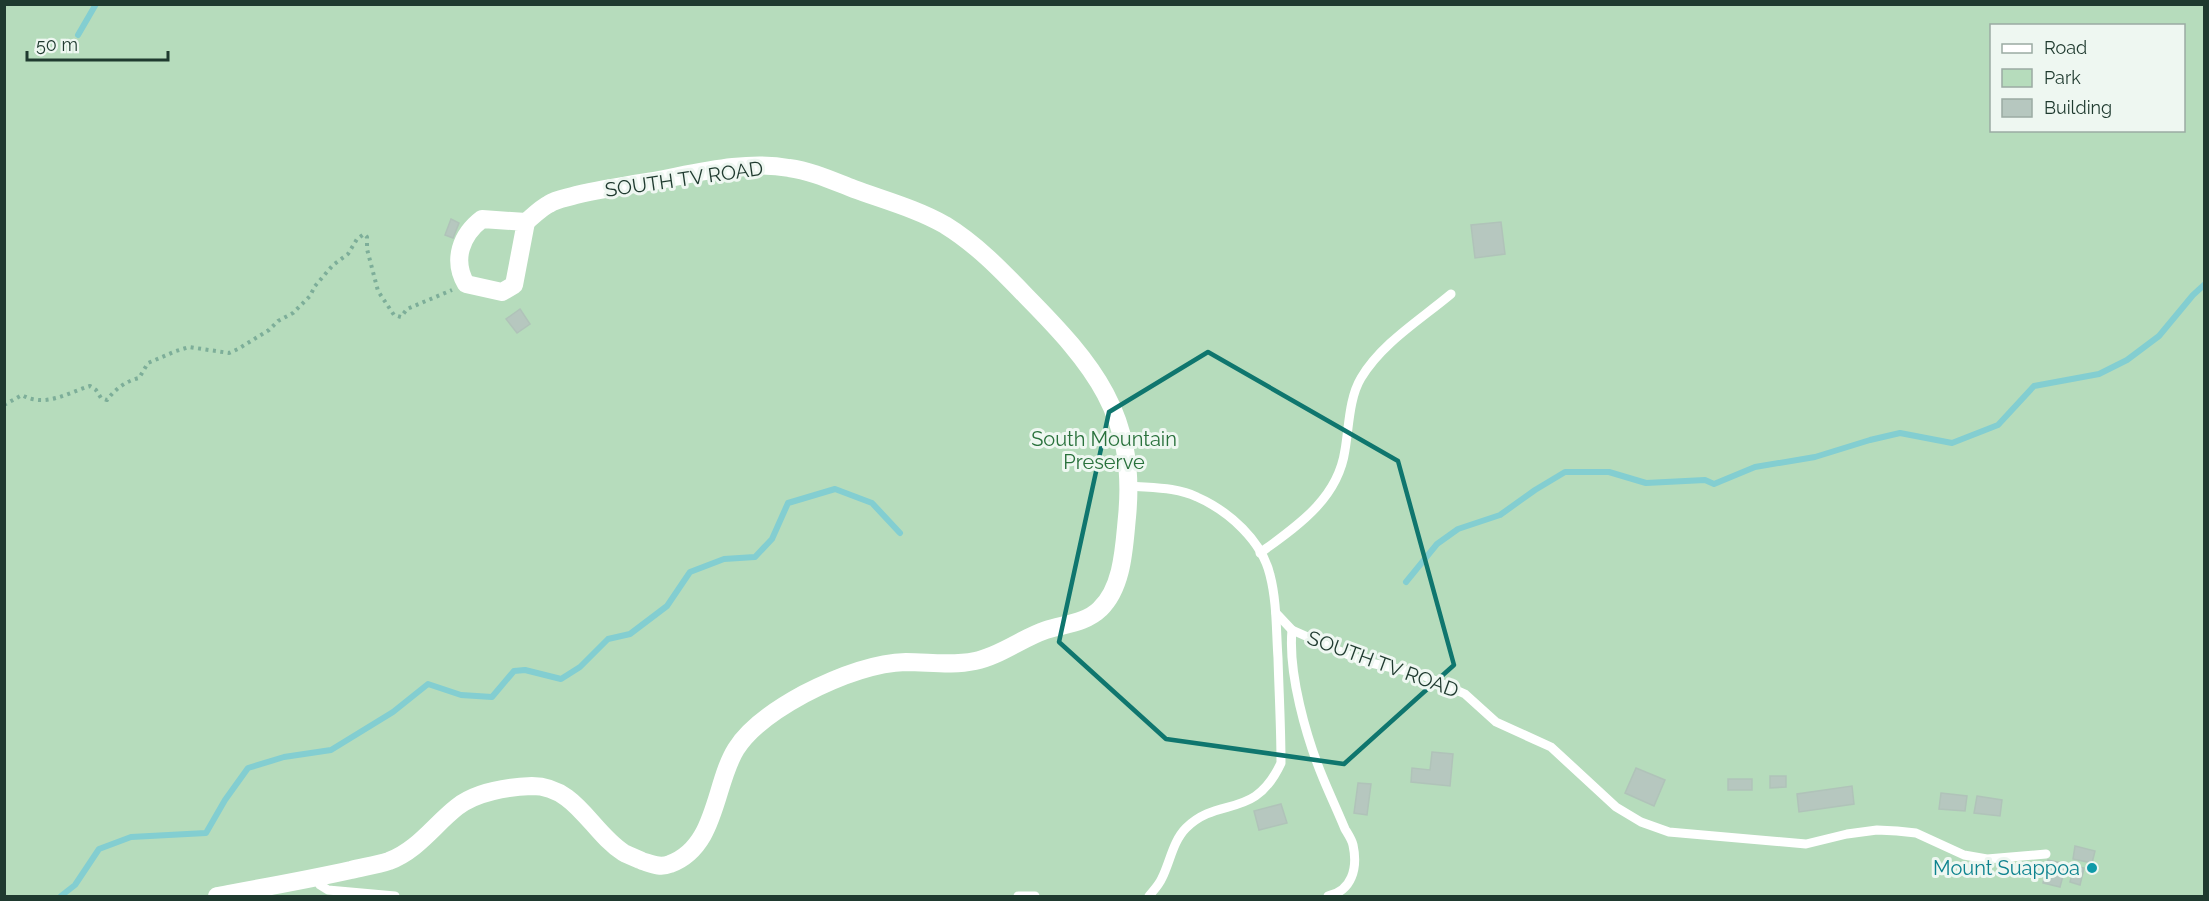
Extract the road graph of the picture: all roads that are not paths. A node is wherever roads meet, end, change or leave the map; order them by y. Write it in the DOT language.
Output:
graph roads {
  1 [pos="526,222"];
  2 [pos="1451,294"];
  3 [pos="1130,486"];
  4 [pos="1260,553"];
  5 [pos="1276,613"];
  6 [pos="1292,630"];
  7 [pos="2046,854"];
  8 [pos="316,878"];
  9 [pos="216,897"];
  10 [pos="395,897"];
  11 [pos="1018,897"];
  12 [pos="1035,897"];
  13 [pos="1149,897"];
  14 [pos="1328,897"];
  1 -- 1 [label="street"];
  1 -- 3 [label="street, SOUTH TV ROAD"];
  2 -- 4 [label="lane"];
  3 -- 4 [label="lane"];
  3 -- 8 [label="street, SOUTH TV ROAD"];
  4 -- 5 [label="lane"];
  5 -- 6 [label="lane, SOUTH TV ROAD"];
  5 -- 13 [label="lane, SOUTH TV ROAD"];
  6 -- 7 [label="lane, SOUTH TV ROAD"];
  6 -- 14 [label="lane"];
  8 -- 9 [label="street, SOUTH TV ROAD"];
  8 -- 10 [label="lane"];
  11 -- 12 [label="lane"];
}
